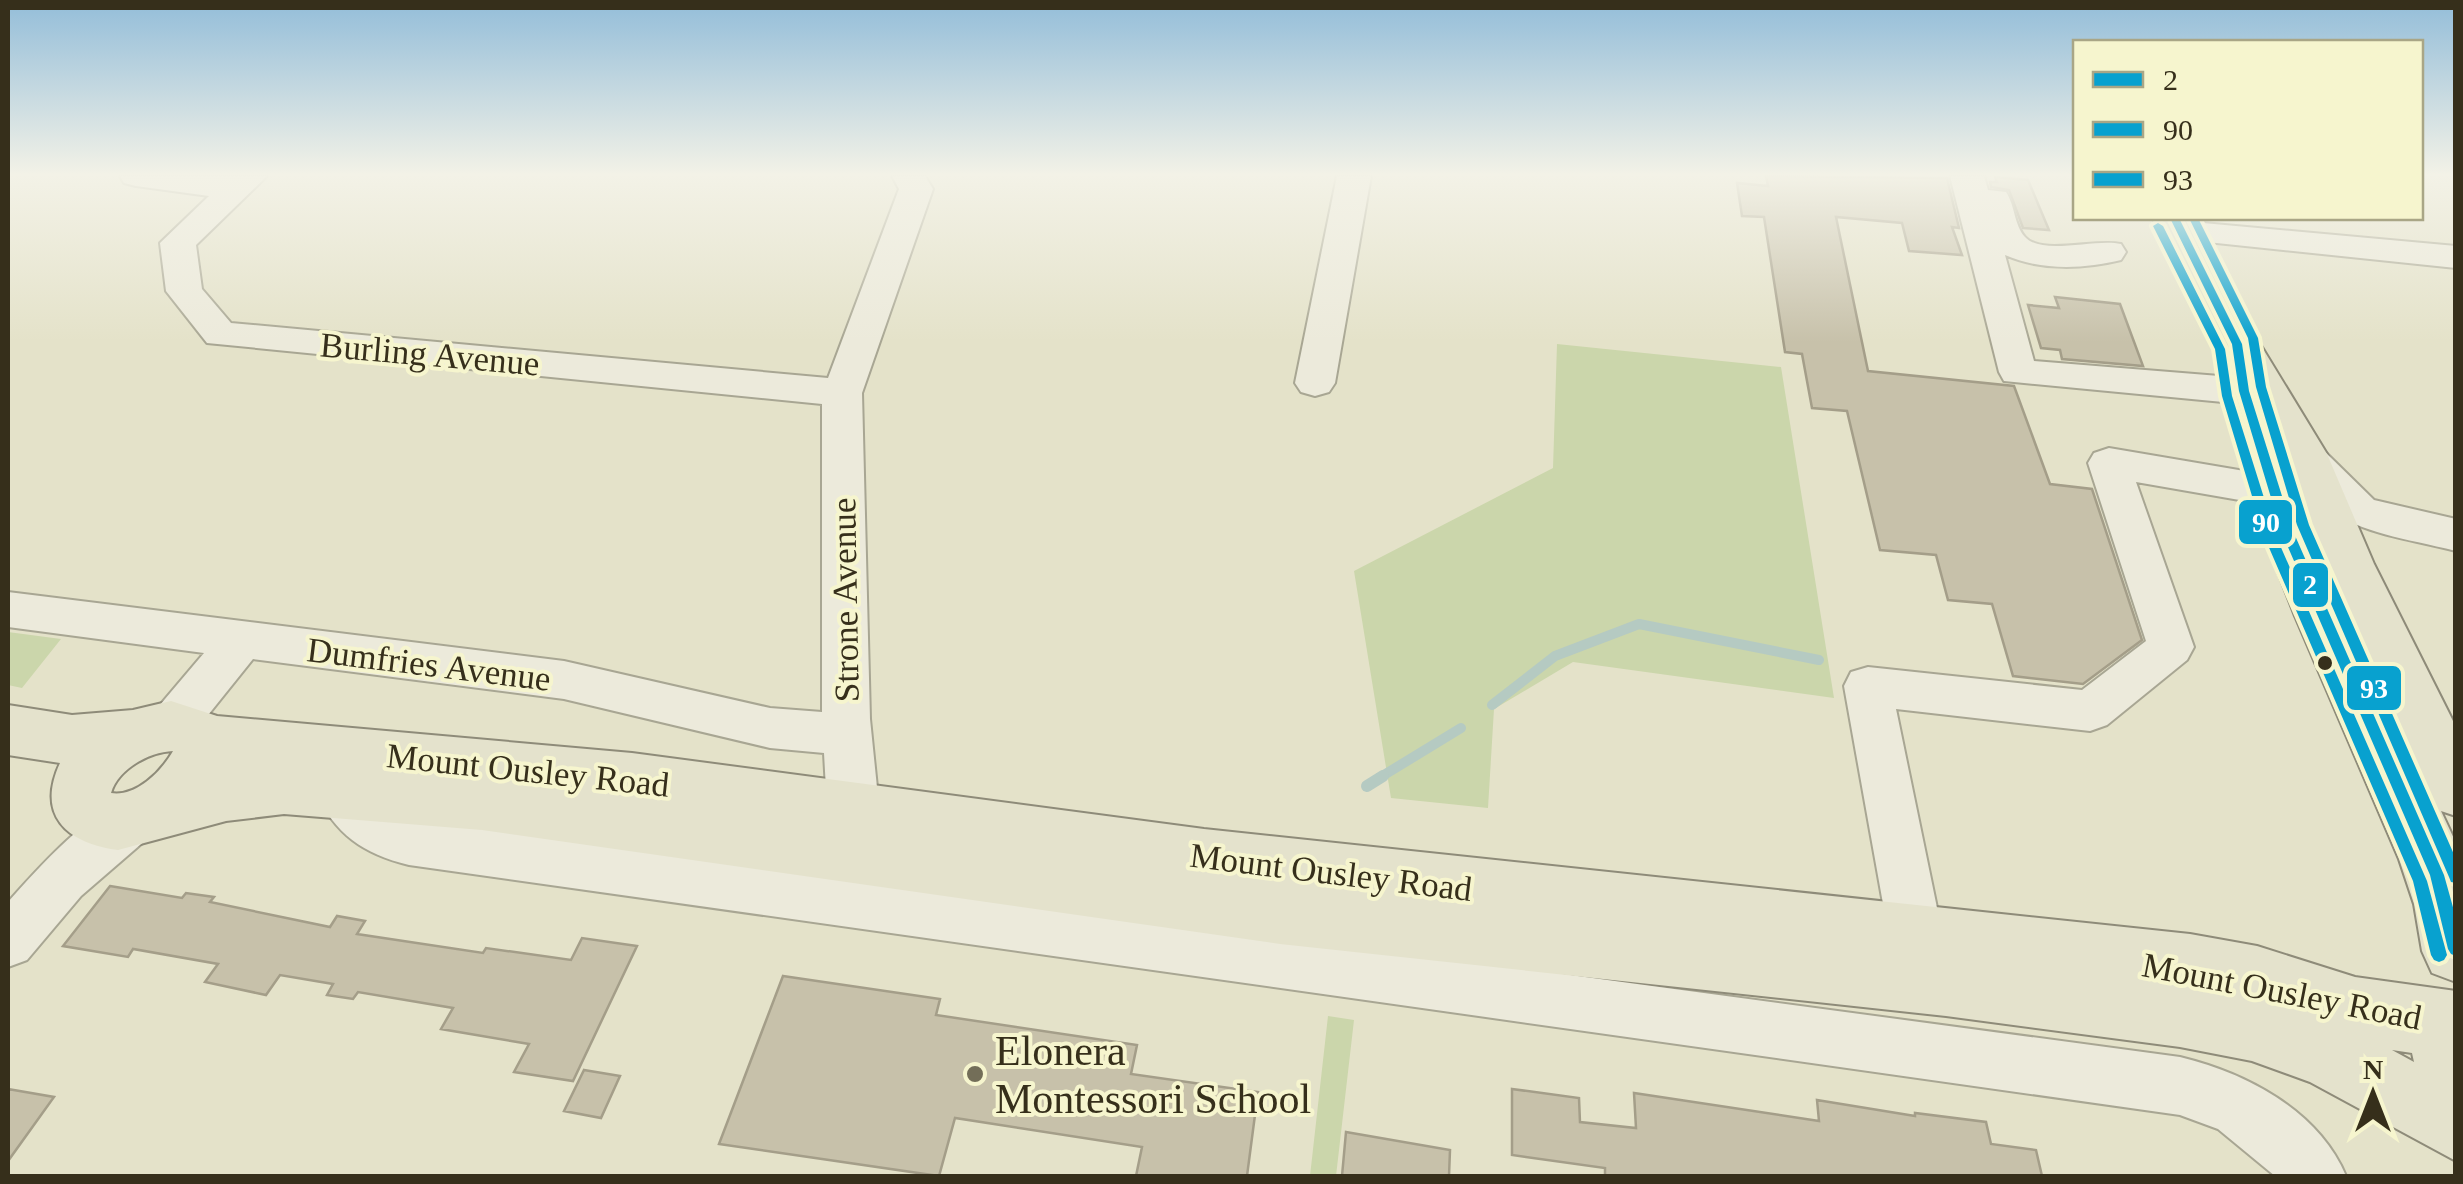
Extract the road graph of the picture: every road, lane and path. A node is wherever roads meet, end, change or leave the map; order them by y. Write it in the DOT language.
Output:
graph roads {
  1 [pos="191,231"];
  2 [pos="901,231"];
  3 [pos="1344,231"];
  4 [pos="1981,231"];
  5 [pos="2008,231"];
  6 [pos="2181,231"];
  7 [pos="2239,231"];
  8 [pos="2108,252"];
  9 [pos="2456,257"];
  10 [pos="2241,368"];
  11 [pos="1315,383"];
  12 [pos="842,392"];
  13 [pos="2288,472"];
  14 [pos="2456,536"];
  15 [pos="2347,564"];
  16 [pos="8,610"];
  17 [pos="242,640"];
  18 [pos="8,730"];
  19 [pos="169,734"];
  20 [pos="847,734"];
  21 [pos="8,764"];
  22 [pos="340,790"];
  23 [pos="2456,790"];
  24 [pos="853,807"];
  25 [pos="114,809"];
  26 [pos="21,925"];
  27 [pos="2456,951"];
  28 [pos="1931,960"];
  29 [pos="2456,1025"];
  30 [pos="1892,1047"];
  31 [pos="2456,1088"];
  32 [pos="2456,1125"];
  33 [pos="2315,1176"];
  1 -- 12 [label="street, Burling Avenue"];
  2 -- 12 [label="street"];
  3 -- 11 [label="street"];
  4 -- 10 [label="street"];
  5 -- 8 [label="street"];
  6 -- 10 [label="main road"];
  7 -- 9 [label="street"];
  10 -- 13 [label="main road"];
  12 -- 20 [label="street, Strone Avenue"];
  13 -- 14 [label="street"];
  13 -- 15 [label="main road"];
  13 -- 27 [label="main road"];
  13 -- 28 [label="street"];
  14 -- 15 [label="street"];
  15 -- 23 [label="main road"];
  16 -- 17 [label="street, Dumfries Avenue"];
  17 -- 19 [label="street"];
  17 -- 20 [label="street, Dumfries Avenue"];
  18 -- 19 [label="main road, Mount Ousley Road"];
  19 -- 24 [label="main road, Mount Ousley Road"];
  19 -- 25 [label="main road"];
  20 -- 24 [label="street, Strone Avenue"];
  21 -- 25 [label="main road"];
  22 -- 25 [label="main road, Mount Ousley Road"];
  22 -- 28 [label="main road, Mount Ousley Road"];
  22 -- 30 [label="street, Mount Ousley Road"];
  24 -- 28 [label="main road, Mount Ousley Road"];
  25 -- 26 [label="street"];
  28 -- 29 [label="main road, Mount Ousley Road"];
  28 -- 30 [label="street"];
  28 -- 32 [label="main road, Mount Ousley Road"];
  29 -- 31 [label="main road"];
  30 -- 33 [label="street, Mount Ousley Road"];
}
